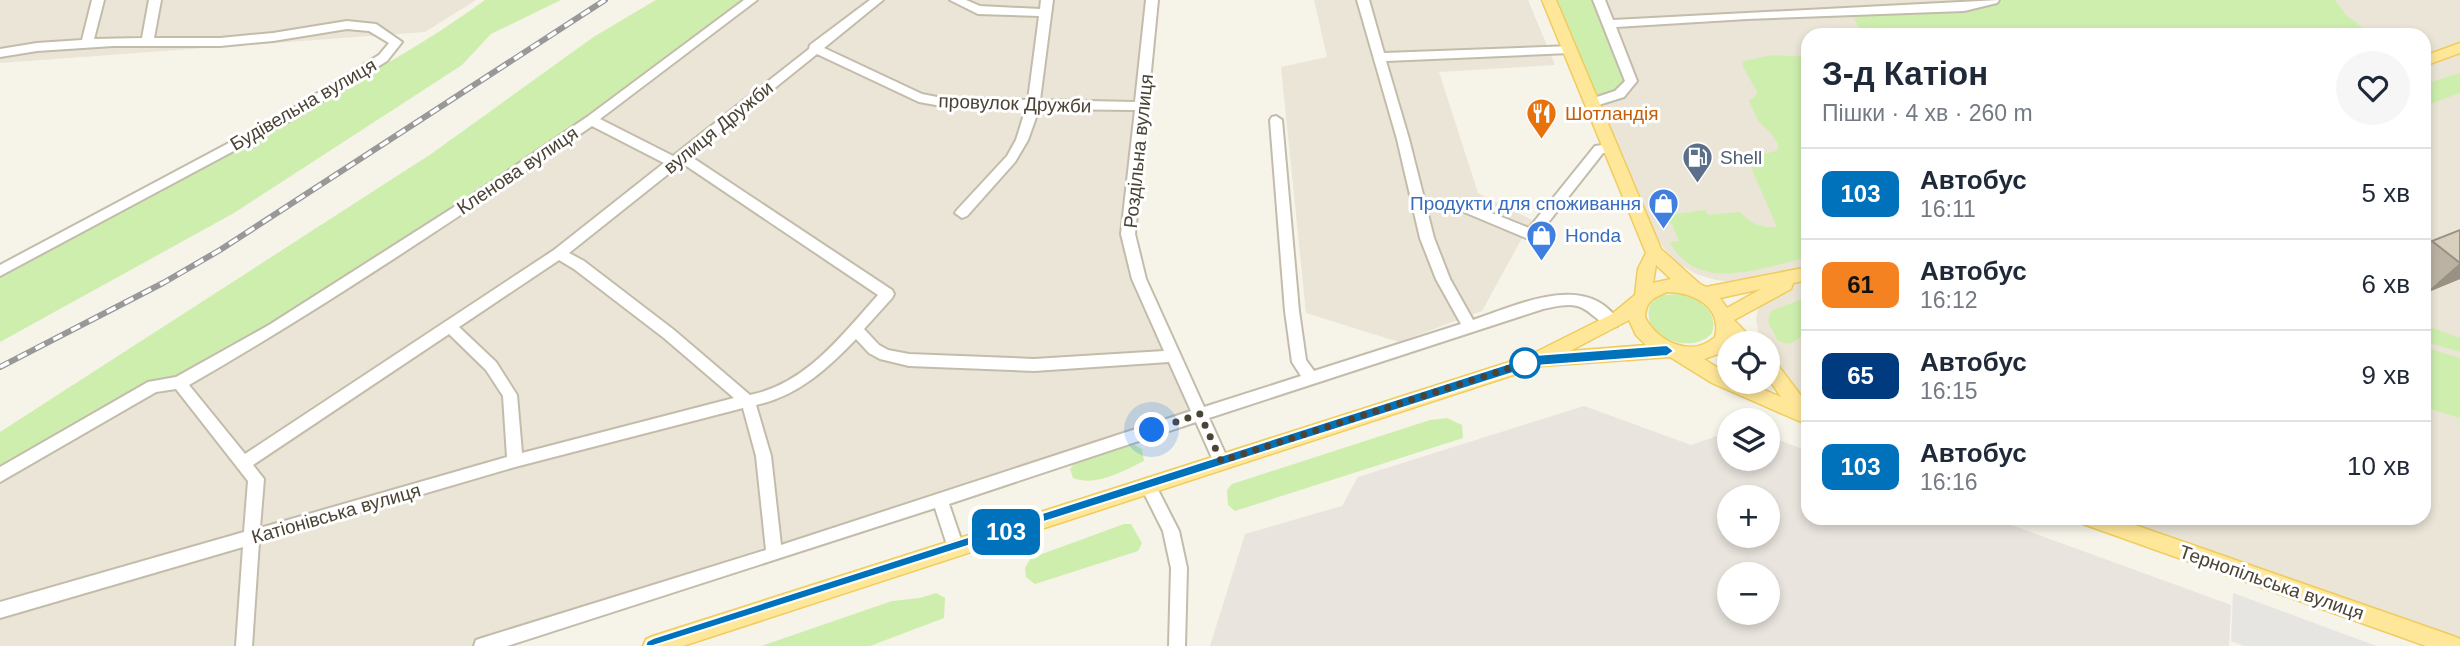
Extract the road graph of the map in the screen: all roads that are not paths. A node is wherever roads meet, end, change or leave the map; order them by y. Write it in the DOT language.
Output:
graph roads {
  1 [pos="98,0"];
  2 [pos="155,0"];
  3 [pos="751,0"];
  4 [pos="877,0"];
  5 [pos="956,0"];
  6 [pos="1152,0"];
  7 [pos="1363,0"];
  8 [pos="1549,0"];
  9 [pos="1599,0"];
  10 [pos="1739,0"];
  11 [pos="1993,0"];
  12 [pos="1962,3"];
  13 [pos="1046,6"];
  14 [pos="1747,15"];
  15 [pos="1609,24"];
  16 [pos="147,42"];
  17 [pos="87,44"];
  18 [pos="814,48"];
  19 [pos="2460,48"];
  20 [pos="1569,49"];
  21 [pos="0,53"];
  22 [pos="1379,57"];
  23 [pos="2431,58"];
  24 [pos="1592,103"];
  25 [pos="1142,106"];
  26 [pos="1033,107"];
  27 [pos="592,120"];
  28 [pos="1276,120"];
  29 [pos="1610,148"];
  30 [pos="679,160"];
  31 [pos="1469,209"];
  32 [pos="962,213"];
  33 [pos="1654,253"];
  34 [pos="569,260"];
  35 [pos="0,271"];
  36 [pos="1801,274"];
  37 [pos="1801,276"];
  38 [pos="1699,291"];
  39 [pos="1640,299"];
  40 [pos="1726,321"];
  41 [pos="1612,322"];
  42 [pos="1469,326"];
  43 [pos="450,327"];
  44 [pos="855,329"];
  45 [pos="1736,331"];
  46 [pos="1674,352"];
  47 [pos="1172,356"];
  48 [pos="1535,360"];
  49 [pos="1310,377"];
  50 [pos="1780,381"];
  51 [pos="179,383"];
  52 [pos="747,401"];
  53 [pos="1801,409"];
  54 [pos="1200,414"];
  55 [pos="1801,414"];
  56 [pos="515,461"];
  57 [pos="1221,461"];
  58 [pos="242,464"];
  59 [pos="0,475"];
  60 [pos="1148,485"];
  61 [pos="940,500"];
  62 [pos="2110,525"];
  63 [pos="251,537"];
  64 [pos="956,548"];
  65 [pos="774,554"];
  66 [pos="0,610"];
  67 [pos="244,646"];
  68 [pos="482,646"];
  69 [pos="653,646"];
  70 [pos="1177,646"];
  71 [pos="2453,646"];
  1 -- 17 [label="street"];
  2 -- 16 [label="street"];
  3 -- 27 [label="street, Кленова вулиця"];
  4 -- 18 [label="street, вулиця Дружби"];
  5 -- 13 [label="street"];
  6 -- 25 [label="street, Роздільна вулиця"];
  7 -- 22 [label="street"];
  8 -- 20 [label="main road"];
  9 -- 15 [label="street"];
  10 -- 14 [label="street"];
  11 -- 12 [label="street"];
  12 -- 14 [label="street"];
  13 -- 26 [label="street"];
  14 -- 15 [label="street"];
  15 -- 24 [label="street"];
  16 -- 17 [label="street, Будівельна вулиця"];
  16 -- 35 [label="street, Будівельна вулиця"];
  17 -- 21 [label="street, Будівельна вулиця"];
  18 -- 26 [label="street, провулок Дружби"];
  18 -- 30 [label="street, вулиця Дружби"];
  19 -- 23 [label="main road"];
  20 -- 22 [label="street"];
  20 -- 24 [label="main road"];
  22 -- 42 [label="street"];
  24 -- 29 [label="main road"];
  25 -- 26 [label="street, провулок Дружби"];
  25 -- 47 [label="street, Роздільна вулиця"];
  26 -- 32 [label="street"];
  27 -- 30 [label="street"];
  27 -- 51 [label="street, Кленова вулиця"];
  28 -- 49 [label="street"];
  29 -- 31 [label="street"];
  29 -- 33 [label="main road"];
  30 -- 34 [label="street, вулиця Дружби"];
  30 -- 44 [label="street, Катіонівська вулиця"];
  33 -- 38 [label="main road"];
  33 -- 39 [label="main road"];
  34 -- 43 [label="street, вулиця Дружби"];
  34 -- 52 [label="street"];
  36 -- 38 [label="main road"];
  37 -- 40 [label="main road"];
  38 -- 39 [label="main road"];
  38 -- 40 [label="main road"];
  39 -- 41 [label="main road"];
  39 -- 46 [label="main road"];
  40 -- 45 [label="main road"];
  40 -- 46 [label="main road"];
  41 -- 42 [label="street"];
  41 -- 48 [label="main road"];
  42 -- 49 [label="street"];
  43 -- 56 [label="street"];
  43 -- 58 [label="street, вулиця Дружби"];
  44 -- 47 [label="street"];
  44 -- 52 [label="street, Катіонівська вулиця"];
  46 -- 48 [label="main road"];
  46 -- 55 [label="main road"];
  47 -- 54 [label="street, Роздільна вулиця"];
  48 -- 57 [label="main road"];
  49 -- 54 [label="street"];
  50 -- 53 [label="main road"];
  51 -- 58 [label="street"];
  51 -- 59 [label="street"];
  52 -- 56 [label="street, Катіонівська вулиця"];
  52 -- 65 [label="street"];
  54 -- 57 [label="street, Роздільна вулиця"];
  54 -- 61 [label="street"];
  56 -- 63 [label="street, Катіонівська вулиця"];
  57 -- 60 [label="main road"];
  58 -- 63 [label="street"];
  60 -- 64 [label="main road"];
  60 -- 70 [label="street"];
  61 -- 64 [label="street"];
  61 -- 65 [label="street"];
  62 -- 71 [label="main road, Тернопільська вулиця"];
  63 -- 66 [label="street, Катіонівська вулиця"];
  63 -- 67 [label="street"];
  64 -- 69 [label="main road"];
  65 -- 68 [label="street"];
}
